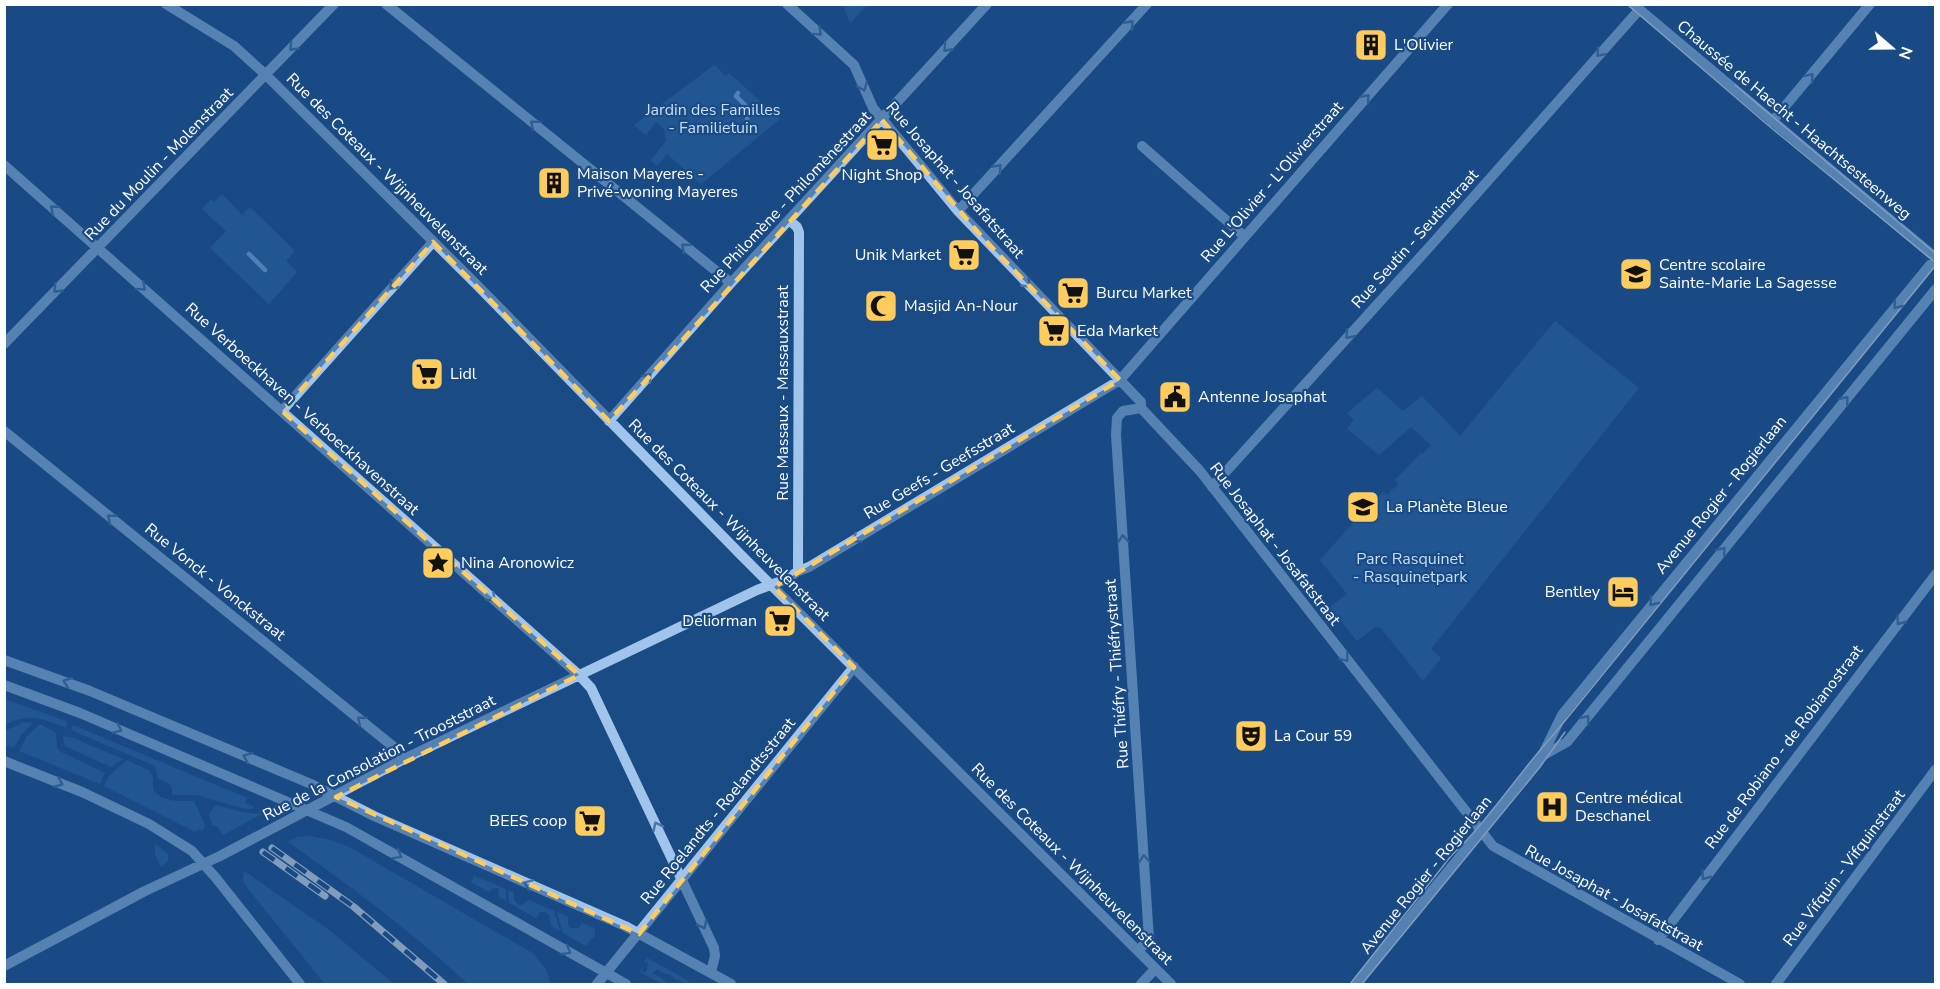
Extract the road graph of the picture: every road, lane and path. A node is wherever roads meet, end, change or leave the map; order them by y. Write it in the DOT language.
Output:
graph roads {
  1 [pos="165,4"];
  2 [pos="334,4"];
  3 [pos="386,4"];
  4 [pos="987,4"];
  5 [pos="1147,4"];
  6 [pos="1448,4"];
  7 [pos="1870,4"];
  8 [pos="792,6"];
  9 [pos="1636,7"];
  10 [pos="267,75"];
  11 [pos="882,120"];
  12 [pos="1772,122"];
  13 [pos="1142,146"];
  14 [pos="4,165"];
  15 [pos="958,211"];
  16 [pos="789,220"];
  17 [pos="1244,236"];
  18 [pos="433,242"];
  19 [pos="98,248"];
  20 [pos="1935,260"];
  21 [pos="731,283"];
  22 [pos="1935,289"];
  23 [pos="4,344"];
  24 [pos="1120,380"];
  25 [pos="1141,408"];
  26 [pos="282,411"];
  27 [pos="609,421"];
  28 [pos="4,431"];
  29 [pos="1212,487"];
  30 [pos="798,571"];
  31 [pos="1935,574"];
  32 [pos="771,584"];
  33 [pos="4,660"];
  34 [pos="854,667"];
  35 [pos="579,675"];
  36 [pos="4,686"];
  37 [pos="1542,756"];
  38 [pos="404,759"];
  39 [pos="4,761"];
  40 [pos="1935,769"];
  41 [pos="336,796"];
  42 [pos="307,811"];
  43 [pos="1480,830"];
  44 [pos="203,864"];
  45 [pos="681,879"];
  46 [pos="639,933"];
  47 [pos="1658,940"];
  48 [pos="1138,951"];
  49 [pos="4,966"];
  50 [pos="1155,969"];
  51 [pos="711,972"];
  52 [pos="606,974"];
  53 [pos="300,984"];
  54 [pos="597,984"];
  55 [pos="626,984"];
  56 [pos="731,984"];
  57 [pos="1141,984"];
  58 [pos="1171,984"];
  59 [pos="1356,984"];
  60 [pos="1740,984"];
  61 [pos="1776,984"];
  1 -- 10 [label="street, Rue des Coteaux - Wijnheuvelenstraat"];
  2 -- 10 [label="street, Rue du Moulin - Molenstraat, one-way"];
  21 -- 3 [label="street, one-way"];
  4 -- 11 [label="street, Rue Philomène - Philomènestraat, one-way"];
  15 -- 5 [label="street, one-way"];
  17 -- 6 [label="street, Rue L'Olivier - L'Olivierstraat, one-way"];
  12 -- 7 [label="street, one-way"];
  8 -- 11 [label="street, Rue Josaphat - Josafatstraat, one-way"];
  9 -- 12 [label="street, Chaussée de Haecht - Haachtsesteenweg"];
  9 -- 29 [label="street, Rue Seutin - Seutinstraat, one-way"];
  10 -- 18 [label="street, Rue des Coteaux - Wijnheuvelenstraat"];
  10 -- 19 [label="street, Rue du Moulin - Molenstraat"];
  11 -- 15 [label="street, Rue Josaphat - Josafatstraat"];
  11 -- 16 [label="street, Rue Philomène - Philomènestraat"];
  12 -- 20 [label="street, Chaussée de Haecht - Haachtsesteenweg"];
  13 -- 17 [label="street"];
  19 -- 14 [label="street, Rue Verboeckhaven - Verboeckhavenstraat, one-way"];
  15 -- 24 [label="street, Rue Josaphat - Josafatstraat, one-way"];
  16 -- 21 [label="street, Rue Philomène - Philomènestraat"];
  16 -- 30 [label="street, Rue Massaux - Massauxstraat"];
  17 -- 24 [label="street, Rue L'Olivier - L'Olivierstraat"];
  18 -- 26 [label="street, one-way"];
  18 -- 27 [label="street, Rue des Coteaux - Wijnheuvelenstraat"];
  19 -- 23 [label="street, Rue du Moulin - Molenstraat, one-way"];
  19 -- 26 [label="street, Rue Verboeckhaven - Verboeckhavenstraat, one-way"];
  20 -- 37 [label="street, Avenue Rogier - Rogierlaan, one-way"];
  27 -- 21 [label="street, Rue Philomène - Philomènestraat, one-way"];
  37 -- 22 [label="street, Avenue Rogier - Rogierlaan, one-way"];
  24 -- 25 [label="street, Rue Josaphat - Josafatstraat"];
  24 -- 30 [label="street, Rue Geefs - Geefsstraat, one-way"];
  25 -- 29 [label="street, Rue Josaphat - Josafatstraat"];
  48 -- 25 [label="street, Rue Thiéfry - Thiéfrystraat, one-way"];
  26 -- 35 [label="street, Rue Verboeckhaven - Verboeckhavenstraat, one-way"];
  27 -- 32 [label="street, Rue des Coteaux - Wijnheuvelenstraat"];
  38 -- 28 [label="street, Rue Vonck - Vonckstraat, one-way"];
  29 -- 43 [label="street, Rue Josaphat - Josafatstraat, one-way"];
  30 -- 32 [label="street, Rue Geefs - Geefsstraat"];
  31 -- 47 [label="street, Rue de Robiano - de Robianostraat, one-way"];
  32 -- 34 [label="street, Rue des Coteaux - Wijnheuvelenstraat"];
  32 -- 35 [label="street, Rue de la Consolation - Trooststraat"];
  41 -- 33 [label="street, one-way"];
  34 -- 45 [label="street, Rue Roelandts - Roelandtsstraat"];
  34 -- 48 [label="street, Rue des Coteaux - Wijnheuvelenstraat"];
  35 -- 38 [label="street, Rue de la Consolation - Trooststraat"];
  45 -- 35 [label="street, Rue Verboeckhaven - Verboeckhavenstraat, one-way"];
  36 -- 42 [label="street, one-way"];
  37 -- 43 [label="street, Avenue Rogier - Rogierlaan"];
  38 -- 41 [label="street, Rue de la Consolation - Trooststraat"];
  39 -- 44 [label="street, one-way"];
  40 -- 61 [label="street, Rue Vifquin - Vifquinstraat"];
  41 -- 42 [label="street, Rue de la Consolation - Trooststraat"];
  46 -- 41 [label="street, one-way"];
  42 -- 44 [label="street, Rue de la Consolation - Trooststraat"];
  42 -- 52 [label="street, one-way"];
  43 -- 47 [label="street, Rue Josaphat - Josafatstraat"];
  43 -- 59 [label="street, Avenue Rogier - Rogierlaan"];
  44 -- 49 [label="street, Rue de la Consolation - Trooststraat"];
  44 -- 53 [label="street"];
  45 -- 46 [label="street, Rue Roelandts - Roelandtsstraat"];
  45 -- 51 [label="street, Rue Verboeckhaven - Verboeckhavenstraat, one-way"];
  46 -- 51 [label="street"];
  46 -- 52 [label="street, Rue Roelandts - Roelandtsstraat"];
  47 -- 60 [label="street, Rue Josaphat - Josafatstraat"];
  48 -- 50 [label="street, Rue des Coteaux - Wijnheuvelenstraat"];
  50 -- 57 [label="street"];
  50 -- 58 [label="street, Rue des Coteaux - Wijnheuvelenstraat"];
  51 -- 56 [label="street"];
  52 -- 54 [label="street, Rue Roelandts - Roelandtsstraat"];
  52 -- 55 [label="street"];
}
